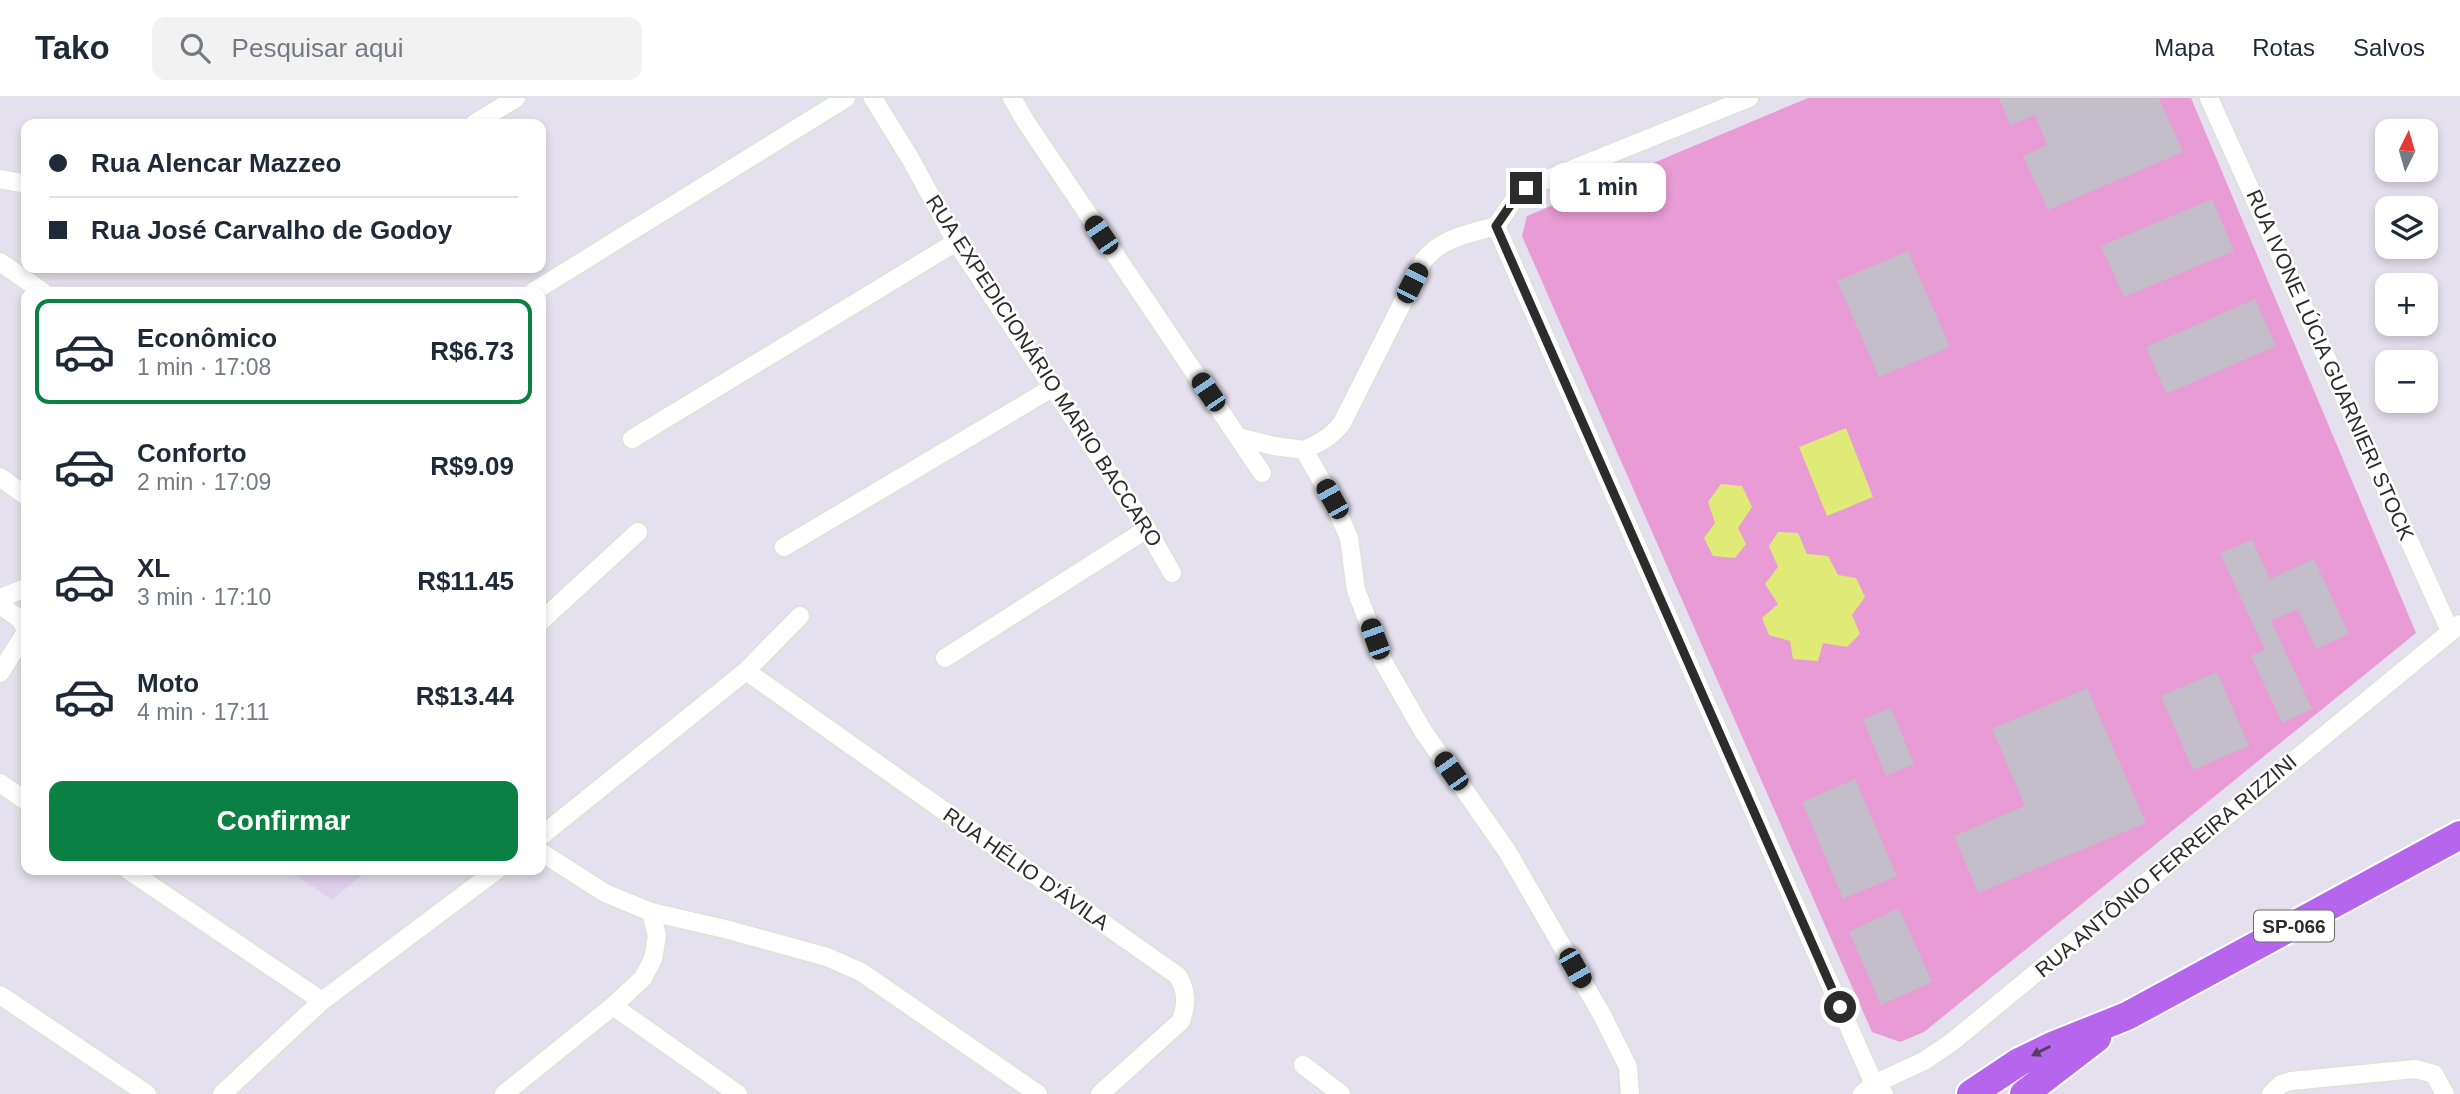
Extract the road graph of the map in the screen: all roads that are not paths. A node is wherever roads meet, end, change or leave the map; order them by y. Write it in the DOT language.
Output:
graph roads {
  1 [pos="516,98"];
  2 [pos="846,98"];
  3 [pos="873,98"];
  4 [pos="1012,98"];
  5 [pos="1748,98"];
  6 [pos="2209,98"];
  7 [pos="482,119"];
  8 [pos="0,179"];
  9 [pos="21,183"];
  10 [pos="1496,226"];
  11 [pos="956,242"];
  12 [pos="0,262"];
  13 [pos="36,287"];
  14 [pos="541,287"];
  15 [pos="1052,388"];
  16 [pos="1238,437"];
  17 [pos="632,439"];
  18 [pos="1304,450"];
  19 [pos="1262,473"];
  20 [pos="0,477"];
  21 [pos="21,492"];
  22 [pos="1147,529"];
  23 [pos="638,532"];
  24 [pos="784,547"];
  25 [pos="1172,573"];
  26 [pos="21,590"];
  27 [pos="0,598"];
  28 [pos="0,605"];
  29 [pos="546,616"];
  30 [pos="800,617"];
  31 [pos="21,620"];
  32 [pos="2455,627"];
  33 [pos="21,638"];
  34 [pos="945,658"];
  35 [pos="746,671"];
  36 [pos="0,673"];
  37 [pos="0,783"];
  38 [pos="21,798"];
  39 [pos="546,832"];
  40 [pos="2460,835"];
  41 [pos="546,855"];
  42 [pos="135,875"];
  43 [pos="490,875"];
  44 [pos="652,912"];
  45 [pos="0,995"];
  46 [pos="322,1001"];
  47 [pos="613,1006"];
  48 [pos="2127,1016"];
  49 [pos="1303,1065"];
  50 [pos="1873,1091"];
  51 [pos="2271,1093"];
  52 [pos="146,1094"];
  53 [pos="222,1094"];
  54 [pos="503,1094"];
  55 [pos="738,1094"];
  56 [pos="1038,1094"];
  57 [pos="1100,1094"];
  58 [pos="1341,1094"];
  59 [pos="1630,1094"];
  60 [pos="1971,1094"];
  61 [pos="2024,1094"];
  62 [pos="2445,1094"];
  1 -- 7 [label="street"];
  2 -- 14 [label="street"];
  3 -- 11 [label="street, RUA EXPEDICIONÁRIO MARIO BACCARO"];
  4 -- 16 [label="street"];
  5 -- 10 [label="street"];
  6 -- 32 [label="street, RUA IVONE LÚCIA GUARNIERI STOCK"];
  8 -- 9 [label="street"];
  10 -- 18 [label="street"];
  10 -- 50 [label="street"];
  11 -- 15 [label="street, RUA EXPEDICIONÁRIO MARIO BACCARO"];
  11 -- 17 [label="street"];
  12 -- 13 [label="street"];
  15 -- 22 [label="street, RUA EXPEDICIONÁRIO MARIO BACCARO"];
  15 -- 24 [label="street"];
  16 -- 18 [label="street"];
  16 -- 19 [label="street"];
  18 -- 59 [label="street"];
  20 -- 21 [label="street"];
  22 -- 25 [label="street, RUA EXPEDICIONÁRIO MARIO BACCARO"];
  22 -- 34 [label="street"];
  23 -- 29 [label="street"];
  26 -- 27 [label="street"];
  28 -- 31 [label="street"];
  30 -- 35 [label="street"];
  32 -- 50 [label="street, RUA ANTÔNIO FERREIRA RIZZINI"];
  33 -- 36 [label="street"];
  35 -- 39 [label="street"];
  35 -- 57 [label="street, RUA HÉLIO D'ÁVILA"];
  37 -- 38 [label="street"];
  40 -- 48 [label="main road, SP-066"];
  41 -- 44 [label="street"];
  42 -- 46 [label="street"];
  43 -- 46 [label="street"];
  44 -- 47 [label="street"];
  44 -- 56 [label="street"];
  45 -- 52 [label="street"];
  46 -- 53 [label="street"];
  47 -- 54 [label="street"];
  47 -- 55 [label="street"];
  48 -- 60 [label="main road, SP-066, one-way"];
  48 -- 61 [label="main road, SP-066"];
  49 -- 58 [label="street"];
  51 -- 62 [label="street"];
}
